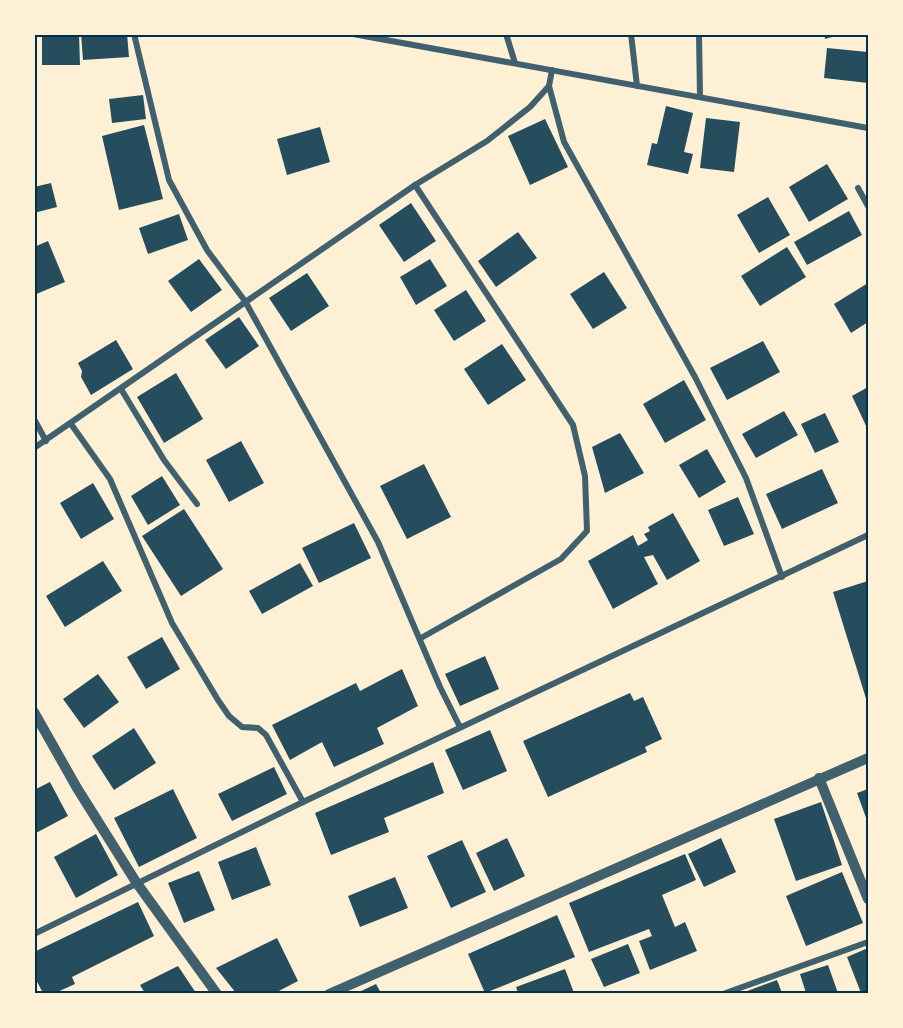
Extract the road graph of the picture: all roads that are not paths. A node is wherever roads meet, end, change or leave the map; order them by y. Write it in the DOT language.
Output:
graph roads {
  1 [pos="134,34"];
  2 [pos="353,34"];
  3 [pos="506,34"];
  4 [pos="631,34"];
  5 [pos="699,34"];
  6 [pos="364,36"];
  7 [pos="515,63"];
  8 [pos="552,70"];
  9 [pos="549,86"];
  10 [pos="637,86"];
  11 [pos="700,97"];
  12 [pos="868,128"];
  13 [pos="415,185"];
  14 [pos="858,188"];
  15 [pos="868,206"];
  16 [pos="245,301"];
  17 [pos="121,389"];
  18 [pos="34,419"];
  19 [pos="71,424"];
  20 [pos="46,441"];
  21 [pos="34,448"];
  22 [pos="197,504"];
  23 [pos="868,535"];
  24 [pos="782,577"];
  25 [pos="421,638"];
  26 [pos="34,712"];
  27 [pos="460,727"];
  28 [pos="868,758"];
  29 [pos="819,778"];
  30 [pos="303,802"];
  31 [pos="136,882"];
  32 [pos="868,899"];
  33 [pos="34,934"];
  34 [pos="868,942"];
  35 [pos="217,993"];
  36 [pos="329,993"];
  37 [pos="723,993"];
  1 -- 16 [label="street"];
  2 -- 6 [label="street"];
  3 -- 7 [label="street"];
  4 -- 10 [label="street"];
  5 -- 11 [label="street"];
  6 -- 7 [label="street"];
  7 -- 8 [label="street"];
  8 -- 9 [label="street"];
  8 -- 10 [label="street"];
  9 -- 13 [label="street"];
  9 -- 24 [label="street"];
  10 -- 11 [label="street"];
  11 -- 12 [label="street"];
  13 -- 16 [label="street"];
  13 -- 25 [label="street"];
  14 -- 15 [label="street"];
  16 -- 17 [label="street"];
  16 -- 25 [label="street"];
  17 -- 19 [label="street"];
  17 -- 22 [label="street"];
  18 -- 20 [label="street"];
  19 -- 20 [label="street"];
  19 -- 30 [label="street"];
  20 -- 21 [label="street"];
  23 -- 24 [label="street"];
  24 -- 27 [label="street"];
  25 -- 27 [label="street"];
  26 -- 31 [label="street"];
  27 -- 30 [label="street"];
  28 -- 29 [label="street"];
  29 -- 32 [label="street"];
  29 -- 36 [label="street"];
  30 -- 31 [label="street"];
  31 -- 33 [label="street"];
  31 -- 35 [label="street"];
  34 -- 37 [label="street"];
}
